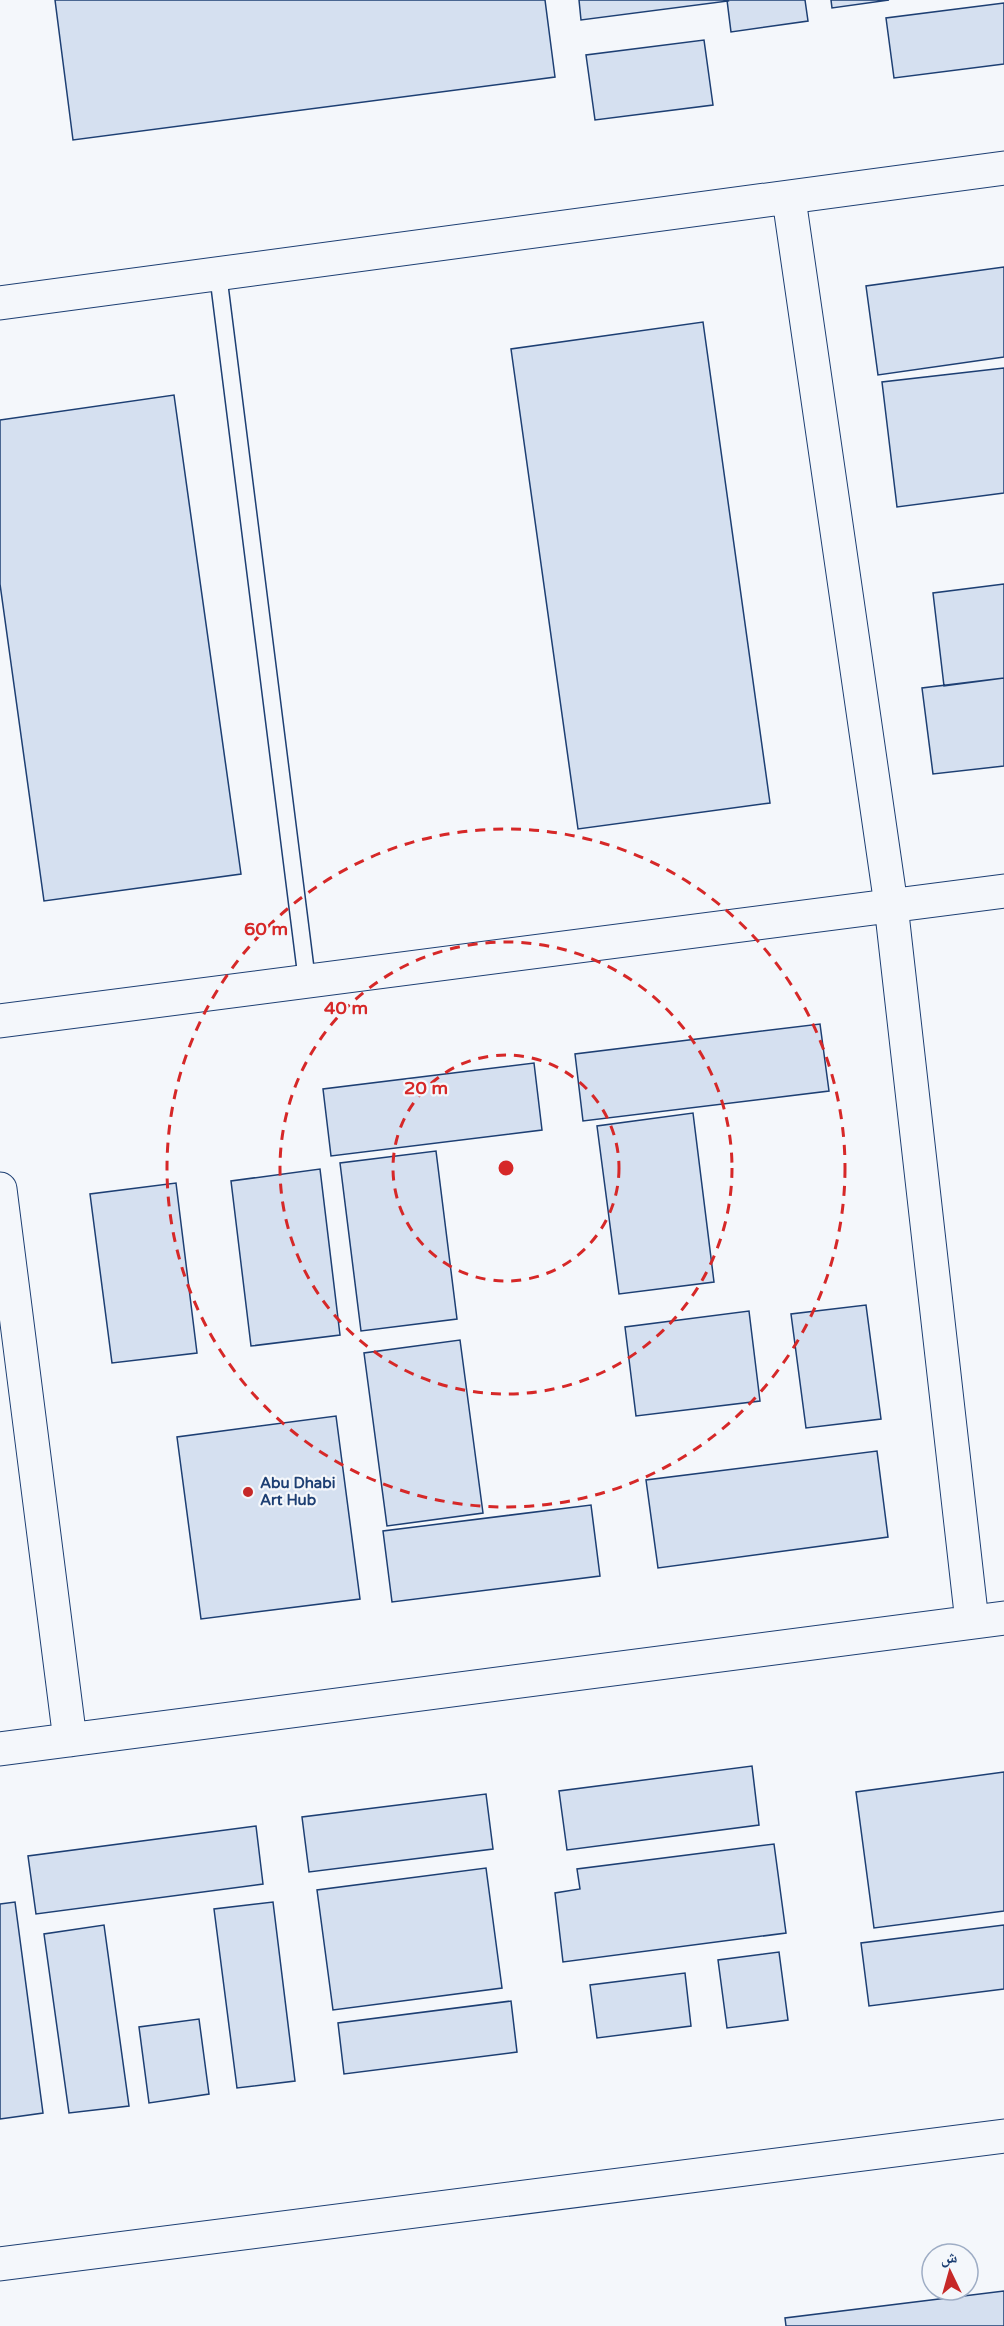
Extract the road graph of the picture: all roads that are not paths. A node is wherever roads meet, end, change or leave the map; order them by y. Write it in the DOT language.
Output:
graph roads {
  1 [pos="1004,168"];
  2 [pos="789,199"];
  3 [pos="218,274"];
  4 [pos="0,303"];
  5 [pos="1004,891"];
  6 [pos="891,905"];
  7 [pos="307,981"];
  8 [pos="0,1021"];
  9 [pos="0,1189"];
  10 [pos="1004,1618"];
  11 [pos="972,1622"];
  12 [pos="70,1740"];
  13 [pos="0,1749"];
  14 [pos="1004,2136"];
  15 [pos="0,2264"];
  1 -- 2 [label="street"];
  2 -- 3 [label="street"];
  2 -- 6 [label="street"];
  3 -- 4 [label="street"];
  3 -- 7 [label="lane"];
  5 -- 6 [label="street"];
  6 -- 7 [label="street"];
  6 -- 11 [label="street"];
  7 -- 8 [label="street"];
  9 -- 12 [label="street"];
  10 -- 11 [label="street"];
  11 -- 12 [label="street"];
  12 -- 13 [label="street"];
  14 -- 15 [label="street"];
}
